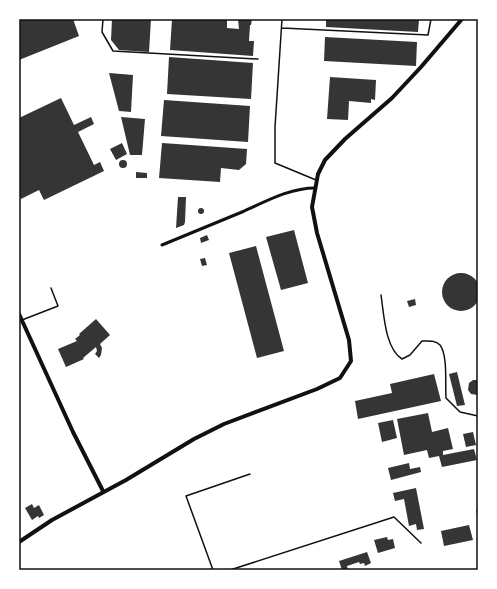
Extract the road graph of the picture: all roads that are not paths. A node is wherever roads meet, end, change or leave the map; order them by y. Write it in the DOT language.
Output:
graph roads {
  1 [pos="103,19"];
  2 [pos="282,19"];
  3 [pos="431,19"];
  4 [pos="462,19"];
  5 [pos="282,28"];
  6 [pos="258,58"];
  7 [pos="316,180"];
  8 [pos="315,188"];
  9 [pos="162,245"];
  10 [pos="51,288"];
  11 [pos="381,295"];
  12 [pos="19,314"];
  13 [pos="22,320"];
  14 [pos="478,416"];
  15 [pos="250,474"];
  16 [pos="103,492"];
  17 [pos="477,510"];
  18 [pos="478,517"];
  19 [pos="19,542"];
  20 [pos="421,543"];
  21 [pos="213,570"];
  22 [pos="230,570"];
  1 -- 6 [label="lane"];
  2 -- 5 [label="lane"];
  3 -- 5 [label="lane"];
  4 -- 7 [label="street"];
  5 -- 7 [label="lane"];
  7 -- 8 [label="street"];
  8 -- 9 [label="street"];
  8 -- 16 [label="street"];
  10 -- 13 [label="lane"];
  11 -- 14 [label="lane"];
  12 -- 13 [label="street"];
  13 -- 16 [label="street"];
  15 -- 21 [label="lane"];
  16 -- 19 [label="street"];
  17 -- 18 [label="lane"];
  20 -- 22 [label="lane"];
}
